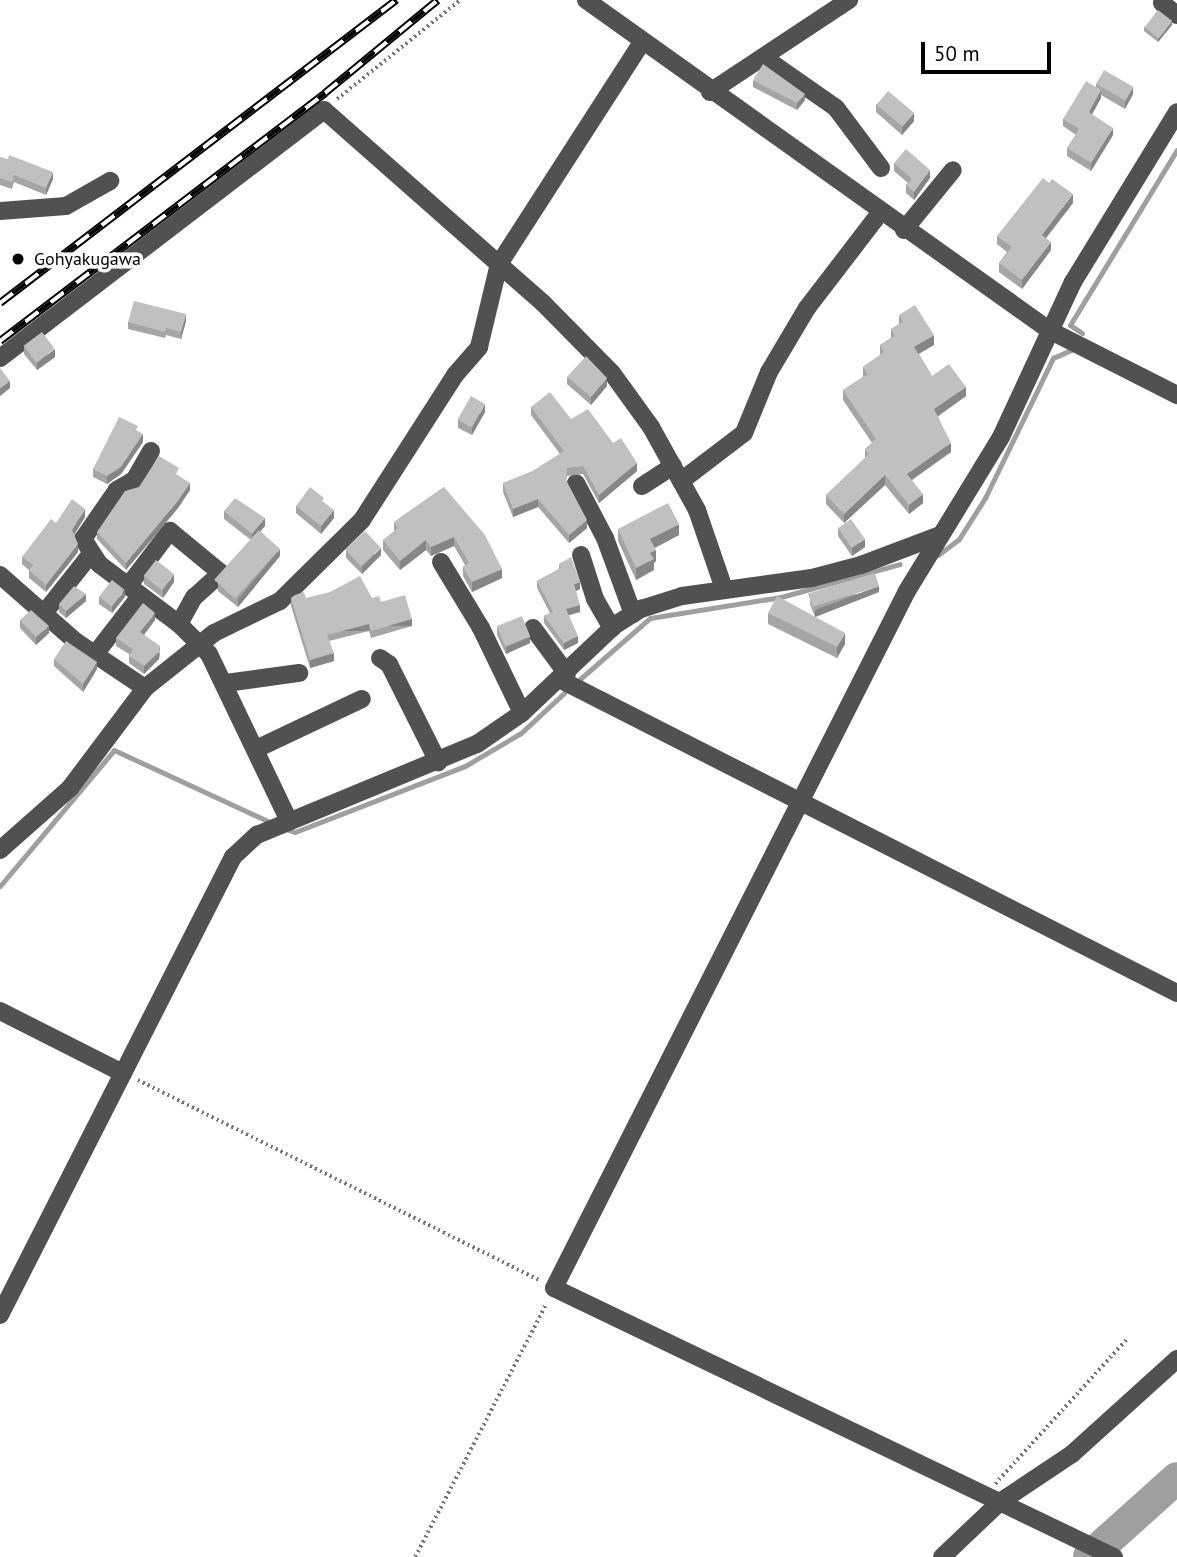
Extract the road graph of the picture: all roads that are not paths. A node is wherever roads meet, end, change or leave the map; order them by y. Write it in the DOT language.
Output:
graph roads {
  1 [pos="586,0"];
  2 [pos="849,0"];
  3 [pos="1163,3"];
  4 [pos="1177,15"];
  5 [pos="642,42"];
  6 [pos="763,57"];
  7 [pos="710,92"];
  8 [pos="1177,112"];
  9 [pos="881,168"];
  10 [pos="953,170"];
  11 [pos="110,181"];
  12 [pos="1,212"];
  13 [pos="880,213"];
  14 [pos="904,230"];
  15 [pos="499,264"];
  16 [pos="1049,330"];
  17 [pos="0,358"];
  18 [pos="1177,395"];
  19 [pos="151,451"];
  20 [pos="677,474"];
  21 [pos="576,482"];
  22 [pos="642,486"];
  23 [pos="940,535"];
  24 [pos="90,555"];
  25 [pos="581,555"];
  26 [pos="441,562"];
  27 [pos="0,575"];
  28 [pos="724,589"];
  29 [pos="135,590"];
  30 [pos="45,612"];
  31 [pos="633,614"];
  32 [pos="179,624"];
  33 [pos="533,628"];
  34 [pos="612,628"];
  35 [pos="200,644"];
  36 [pos="96,653"];
  37 [pos="380,658"];
  38 [pos="299,673"];
  39 [pos="564,677"];
  40 [pos="226,683"];
  41 [pos="145,688"];
  42 [pos="362,699"];
  43 [pos="522,713"];
  44 [pos="256,749"];
  45 [pos="438,762"];
  46 [pos="799,800"];
  47 [pos="286,822"];
  48 [pos="0,850"];
  49 [pos="1177,993"];
  50 [pos="0,1011"];
  51 [pos="123,1073"];
  52 [pos="0,1315"];
  53 [pos="1177,1359"];
  54 [pos="999,1502"];
  55 [pos="942,1557"];
  56 [pos="1114,1557"];
  1 -- 5 [label="street"];
  2 -- 6 [label="street"];
  3 -- 4 [label="street"];
  5 -- 7 [label="street"];
  5 -- 15 [label="street"];
  6 -- 7 [label="street"];
  6 -- 9 [label="street"];
  7 -- 13 [label="street"];
  8 -- 16 [label="street"];
  10 -- 14 [label="street"];
  11 -- 12 [label="street"];
  13 -- 14 [label="street"];
  13 -- 20 [label="street"];
  14 -- 16 [label="street"];
  15 -- 17 [label="street"];
  15 -- 20 [label="street"];
  15 -- 35 [label="street"];
  16 -- 18 [label="street"];
  16 -- 23 [label="street"];
  19 -- 24 [label="street"];
  20 -- 22 [label="street"];
  20 -- 28 [label="street"];
  21 -- 31 [label="street"];
  23 -- 28 [label="street"];
  23 -- 46 [label="street"];
  24 -- 29 [label="street"];
  24 -- 30 [label="street"];
  25 -- 34 [label="street"];
  26 -- 43 [label="street"];
  27 -- 30 [label="street"];
  28 -- 31 [label="street"];
  29 -- 32 [label="street"];
  29 -- 32 [label="street"];
  29 -- 36 [label="street"];
  30 -- 36 [label="street"];
  31 -- 34 [label="street"];
  32 -- 35 [label="street"];
  33 -- 39 [label="street"];
  34 -- 39 [label="street"];
  35 -- 40 [label="street"];
  35 -- 41 [label="street"];
  36 -- 41 [label="street"];
  37 -- 45 [label="street"];
  38 -- 40 [label="street"];
  39 -- 43 [label="street"];
  39 -- 46 [label="street"];
  40 -- 44 [label="street"];
  41 -- 48 [label="street"];
  42 -- 44 [label="street"];
  43 -- 45 [label="street"];
  44 -- 47 [label="street"];
  45 -- 47 [label="street"];
  46 -- 49 [label="street"];
  46 -- 54 [label="street"];
  47 -- 51 [label="street"];
  50 -- 51 [label="street"];
  51 -- 52 [label="street"];
  53 -- 54 [label="street"];
  54 -- 55 [label="street"];
  54 -- 56 [label="street"];
}
